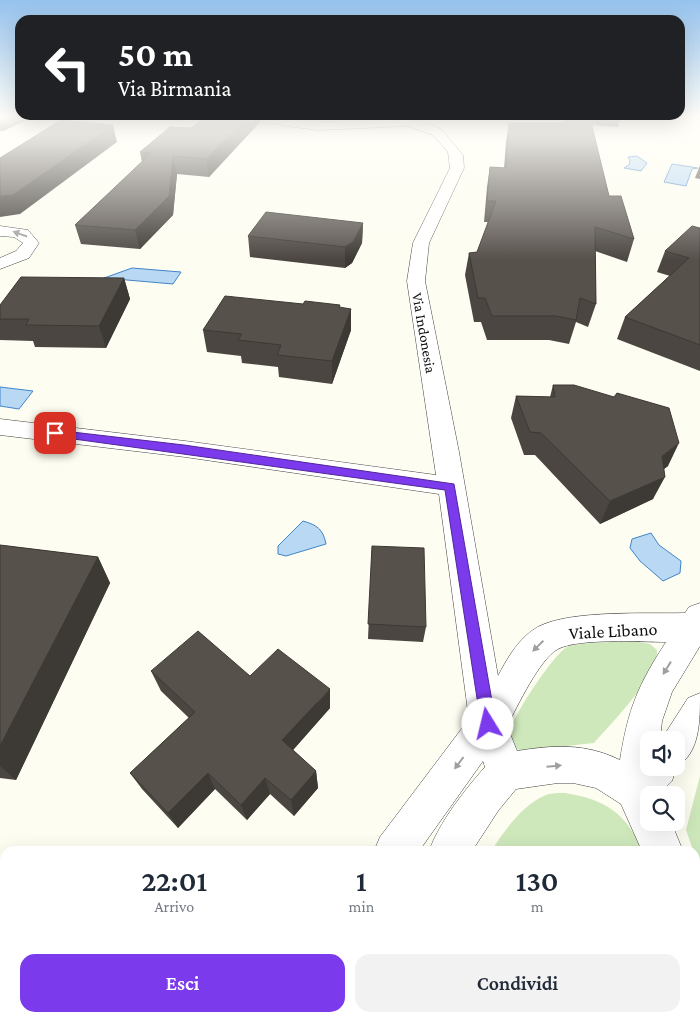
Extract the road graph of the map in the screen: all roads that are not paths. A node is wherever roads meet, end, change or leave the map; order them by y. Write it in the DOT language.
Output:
graph roads {
  1 [pos="457,165"];
  2 [pos="0,231"];
  3 [pos="0,264"];
  4 [pos="0,427"];
  5 [pos="450,486"];
  6 [pos="698,625"];
  7 [pos="700,710"];
  8 [pos="488,724"];
  9 [pos="685,734"];
  10 [pos="506,772"];
  11 [pos="647,786"];
  12 [pos="640,794"];
  13 [pos="657,831"];
  14 [pos="398,846"];
  15 [pos="452,846"];
  16 [pos="662,846"];
  1 -- 5 [label="street, Via Indonesia"];
  3 -- 2 [label="street, one-way"];
  4 -- 5 [label="street"];
  5 -- 8 [label="street, Via Indonesia"];
  6 -- 8 [label="street, Viale Libano, one-way"];
  6 -- 11 [label="street, Viale Libano, one-way"];
  7 -- 9 [label="street"];
  8 -- 10 [label="street, Via Indonesia"];
  8 -- 14 [label="street, one-way"];
  10 -- 12 [label="street, one-way"];
  10 -- 15 [label="street"];
  13 -- 16 [label="street"];
}
